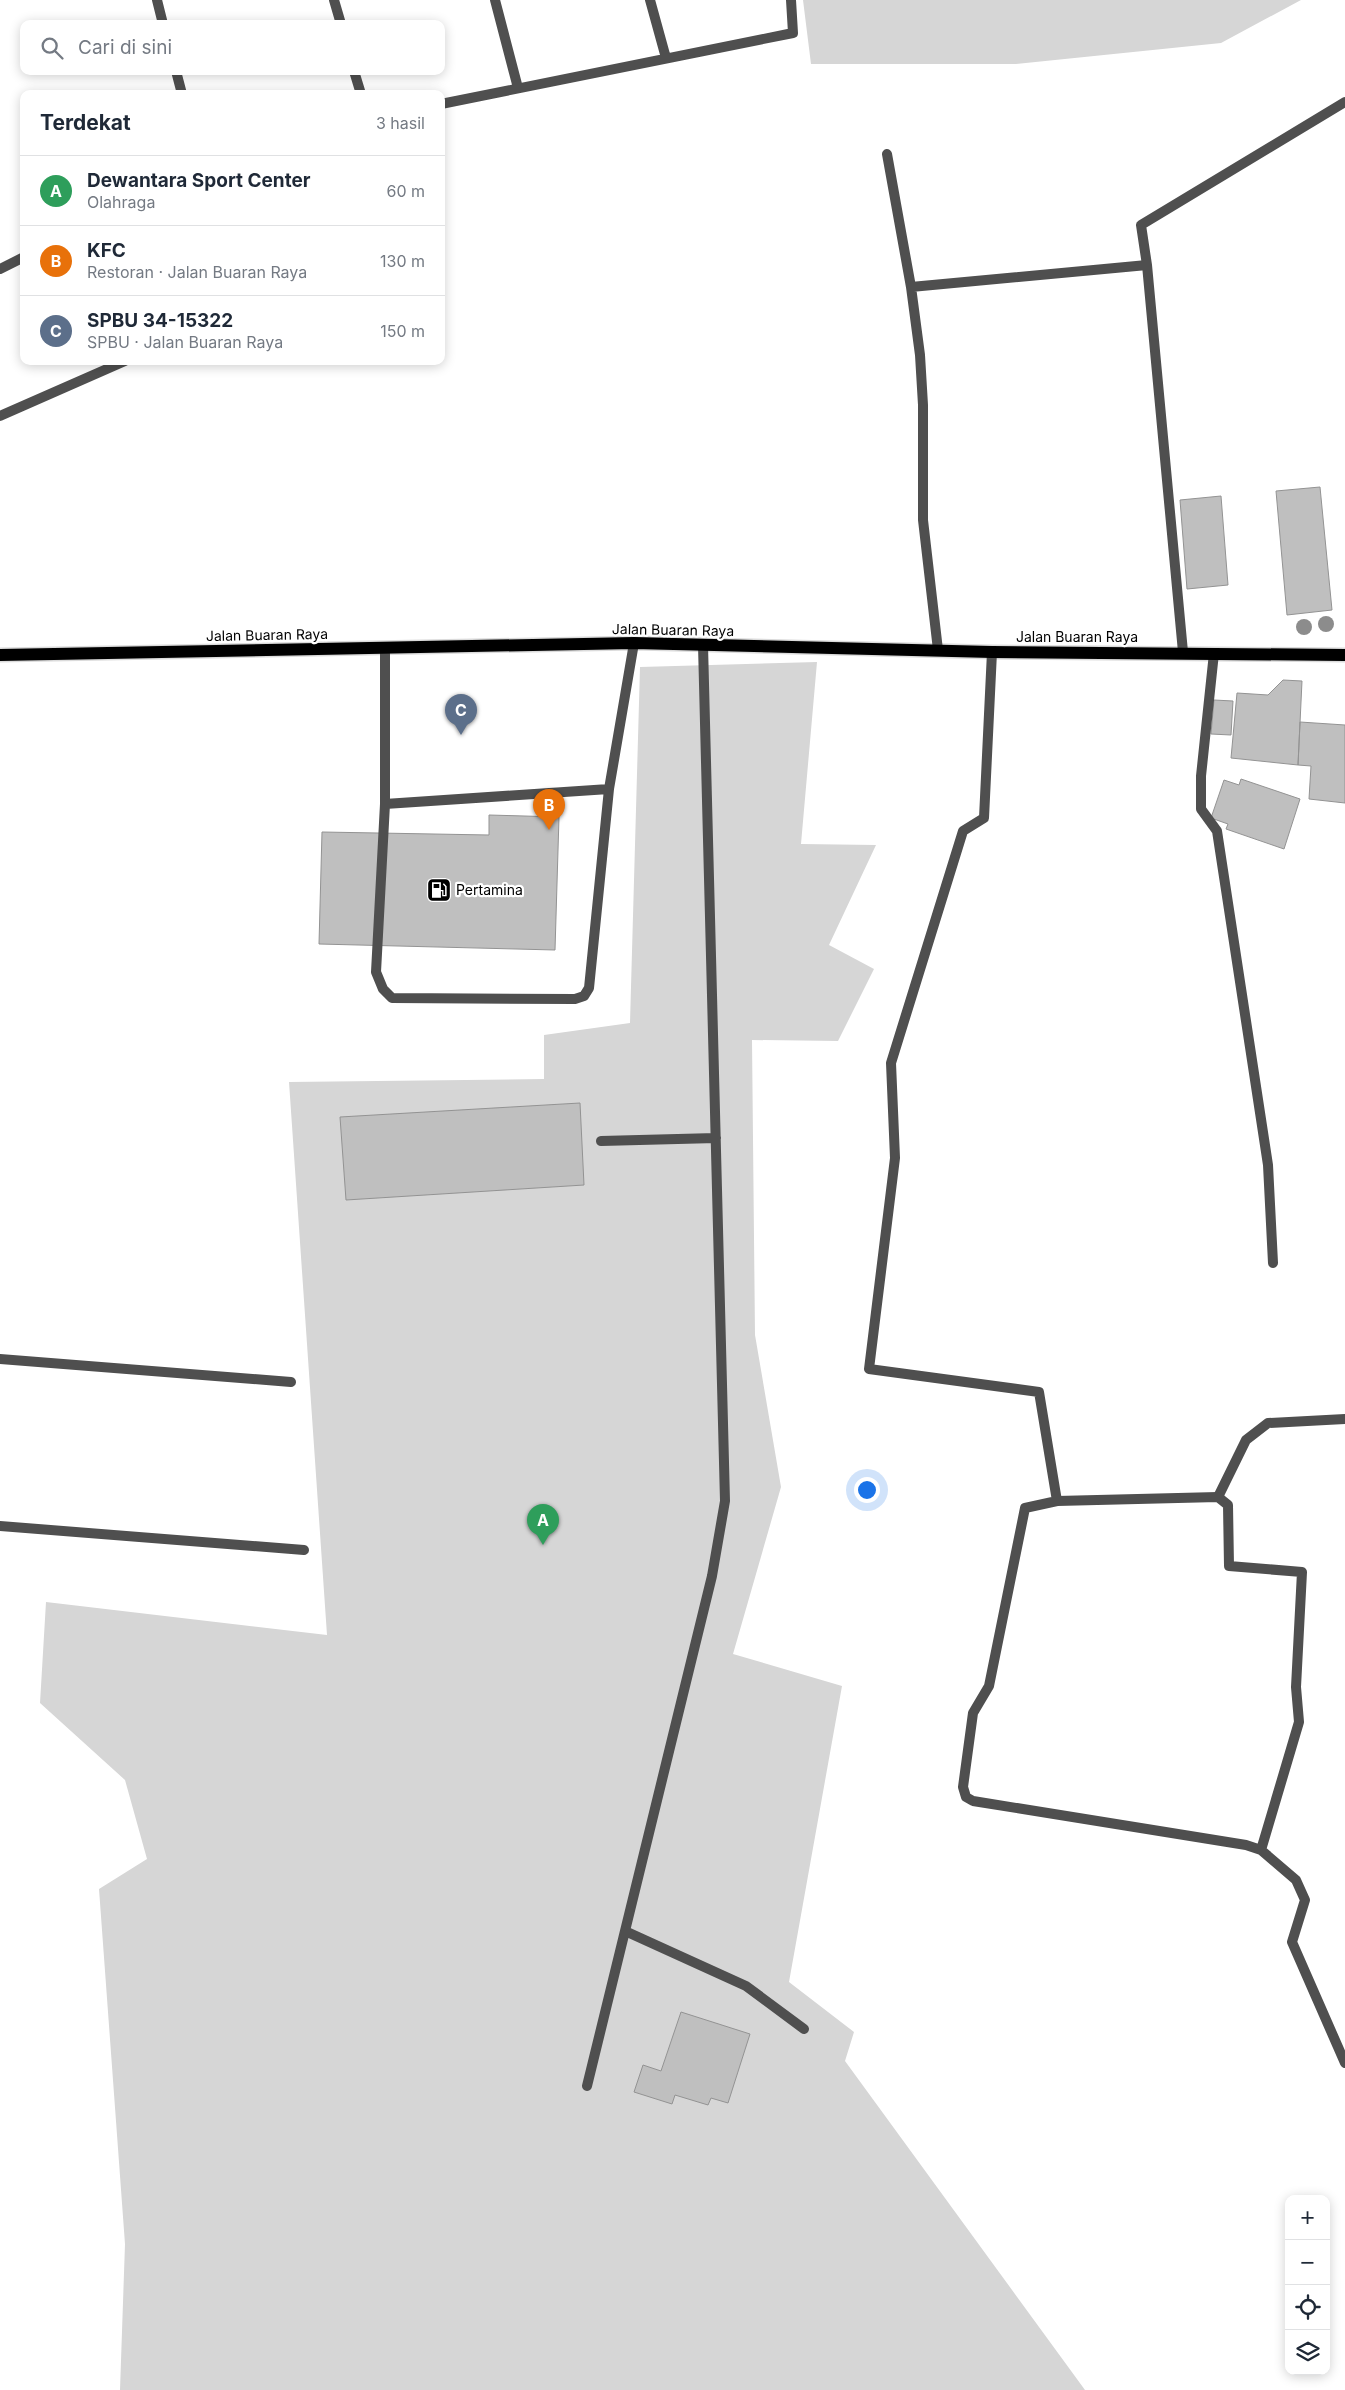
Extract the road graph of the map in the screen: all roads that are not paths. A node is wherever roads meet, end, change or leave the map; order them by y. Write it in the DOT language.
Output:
graph roads {
  1 [pos="157,0"];
  2 [pos="334,0"];
  3 [pos="495,0"];
  4 [pos="650,0"];
  5 [pos="791,0"];
  6 [pos="162,20"];
  7 [pos="340,20"];
  8 [pos="666,58"];
  9 [pos="177,75"];
  10 [pos="355,75"];
  11 [pos="518,88"];
  12 [pos="181,90"];
  13 [pos="360,90"];
  14 [pos="1345,102"];
  15 [pos="445,103"];
  16 [pos="887,154"];
  17 [pos="20,259"];
  18 [pos="1147,265"];
  19 [pos="0,270"];
  20 [pos="911,287"];
  21 [pos="116,365"];
  22 [pos="0,416"];
  23 [pos="634,643"];
  24 [pos="703,645"];
  25 [pos="385,647"];
  26 [pos="938,650"];
  27 [pos="992,652"];
  28 [pos="1184,652"];
  29 [pos="1214,653"];
  30 [pos="0,655"];
  31 [pos="1345,655"];
  32 [pos="609,789"];
  33 [pos="385,804"];
  34 [pos="716,1138"];
  35 [pos="601,1141"];
  36 [pos="1273,1263"];
  37 [pos="0,1359"];
  38 [pos="291,1382"];
  39 [pos="1345,1419"];
  40 [pos="1218,1498"];
  41 [pos="1056,1502"];
  42 [pos="0,1526"];
  43 [pos="304,1550"];
  44 [pos="1261,1850"];
  45 [pos="625,1931"];
  46 [pos="804,2030"];
  47 [pos="1345,2063"];
  48 [pos="587,2086"];
  1 -- 6 [label="street"];
  2 -- 7 [label="street"];
  3 -- 11 [label="street"];
  4 -- 8 [label="street"];
  5 -- 8 [label="street"];
  8 -- 11 [label="street"];
  9 -- 12 [label="street"];
  10 -- 13 [label="street"];
  11 -- 15 [label="street"];
  14 -- 18 [label="street"];
  16 -- 20 [label="street"];
  17 -- 19 [label="street"];
  18 -- 20 [label="street"];
  18 -- 28 [label="street"];
  20 -- 26 [label="street"];
  21 -- 22 [label="street"];
  23 -- 24 [label="main road, Jalan Buaran Raya"];
  23 -- 25 [label="main road, Jalan Buaran Raya"];
  23 -- 32 [label="street"];
  24 -- 26 [label="main road, Jalan Buaran Raya"];
  24 -- 34 [label="street"];
  25 -- 30 [label="main road, Jalan Buaran Raya"];
  25 -- 33 [label="street"];
  26 -- 27 [label="main road, Jalan Buaran Raya"];
  27 -- 28 [label="main road, Jalan Buaran Raya"];
  27 -- 41 [label="street"];
  28 -- 29 [label="main road, Jalan Buaran Raya"];
  29 -- 31 [label="main road, Jalan Buaran Raya"];
  29 -- 36 [label="street"];
  32 -- 33 [label="street"];
  32 -- 33 [label="street"];
  34 -- 35 [label="street"];
  34 -- 45 [label="street"];
  37 -- 38 [label="street"];
  39 -- 40 [label="street"];
  40 -- 41 [label="street"];
  40 -- 44 [label="street"];
  41 -- 44 [label="street"];
  42 -- 43 [label="street"];
  44 -- 47 [label="street"];
  45 -- 46 [label="street"];
  45 -- 48 [label="street"];
}
